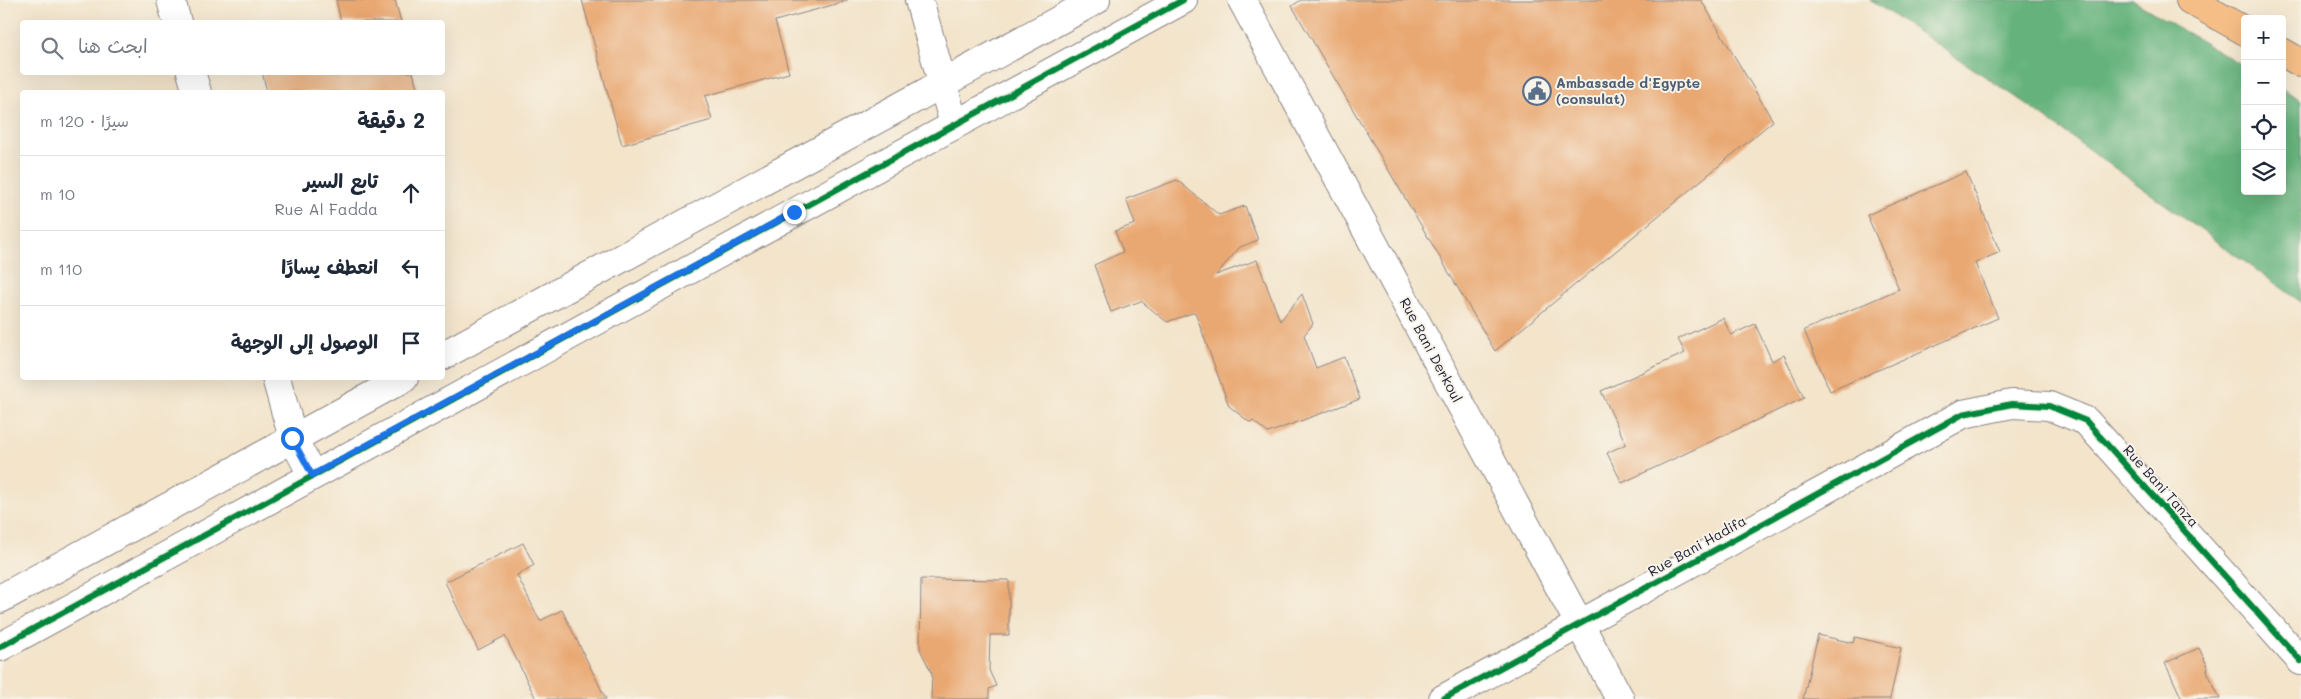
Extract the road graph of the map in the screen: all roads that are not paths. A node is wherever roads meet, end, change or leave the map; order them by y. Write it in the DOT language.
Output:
graph roads {
  1 [pos="171,0"];
  2 [pos="919,0"];
  3 [pos="1096,0"];
  4 [pos="1183,0"];
  5 [pos="1242,0"];
  6 [pos="2190,0"];
  7 [pos="176,20"];
  8 [pos="2241,29"];
  9 [pos="2286,54"];
  10 [pos="2301,63"];
  11 [pos="192,75"];
  12 [pos="943,84"];
  13 [pos="196,90"];
  14 [pos="954,124"];
  15 [pos="445,354"];
  16 [pos="277,380"];
  17 [pos="400,380"];
  18 [pos="1964,414"];
  19 [pos="292,438"];
  20 [pos="312,475"];
  21 [pos="0,599"];
  22 [pos="1579,626"];
  23 [pos="0,647"];
  24 [pos="2301,661"];
  25 [pos="1443,699"];
  26 [pos="1620,699"];
  1 -- 7 [label="street"];
  2 -- 12 [label="street"];
  3 -- 12 [label="street"];
  4 -- 14 [label="street"];
  5 -- 22 [label="street, Rue Bani Derkoul"];
  6 -- 8 [label="highway"];
  9 -- 10 [label="highway"];
  11 -- 13 [label="street"];
  12 -- 14 [label="street"];
  12 -- 15 [label="street"];
  14 -- 20 [label="street"];
  16 -- 19 [label="street"];
  17 -- 19 [label="street"];
  18 -- 22 [label="street, Rue Bani Hadifa"];
  18 -- 24 [label="street, Rue Bani Tanza"];
  19 -- 20 [label="street"];
  19 -- 21 [label="street"];
  20 -- 23 [label="street"];
  22 -- 25 [label="street, Rue Bani Hadifa"];
  22 -- 26 [label="street, Rue Bani Derkoul"];
}
